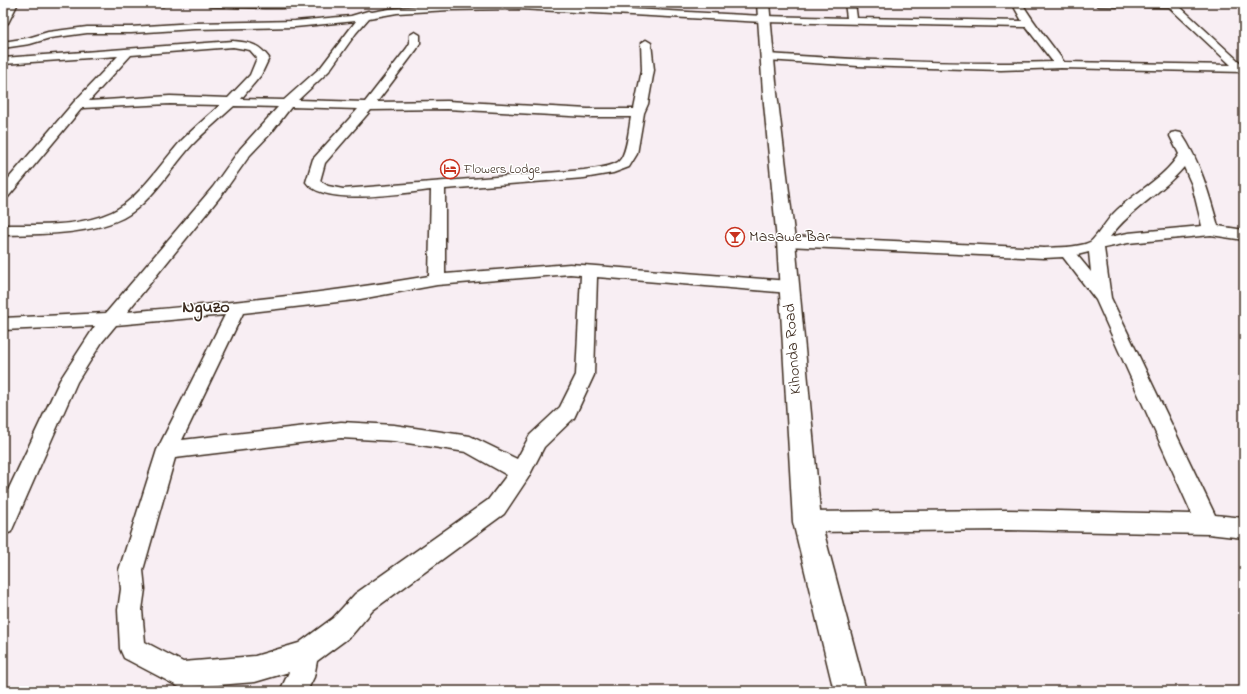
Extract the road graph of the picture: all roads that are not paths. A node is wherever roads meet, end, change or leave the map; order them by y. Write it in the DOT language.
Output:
graph roads {
  1 [pos="13,3"];
  2 [pos="157,3"];
  3 [pos="163,3"];
  4 [pos="210,3"];
  5 [pos="218,3"];
  6 [pos="311,3"];
  7 [pos="850,3"];
  8 [pos="1017,3"];
  9 [pos="1099,3"];
  10 [pos="1171,4"];
  11 [pos="560,5"];
  12 [pos="373,8"];
  13 [pos="763,11"];
  14 [pos="852,21"];
  15 [pos="3,23"];
  16 [pos="1029,24"];
  17 [pos="194,26"];
  18 [pos="415,35"];
  19 [pos="646,43"];
  20 [pos="3,45"];
  21 [pos="128,52"];
  22 [pos="767,57"];
  23 [pos="3,61"];
  24 [pos="1061,65"];
  25 [pos="1242,69"];
  26 [pos="230,103"];
  27 [pos="287,104"];
  28 [pos="78,105"];
  29 [pos="368,106"];
  30 [pos="638,113"];
  31 [pos="1176,136"];
  32 [pos="1186,154"];
  33 [pos="438,186"];
  34 [pos="3,194"];
  35 [pos="3,230"];
  36 [pos="1211,230"];
  37 [pos="1244,235"];
  38 [pos="786,241"];
  39 [pos="1096,244"];
  40 [pos="1067,252"];
  41 [pos="589,271"];
  42 [pos="437,280"];
  43 [pos="789,287"];
  44 [pos="1103,298"];
  45 [pos="237,308"];
  46 [pos="113,319"];
  47 [pos="3,324"];
  48 [pos="167,450"];
  49 [pos="521,472"];
  50 [pos="807,522"];
  51 [pos="3,524"];
  52 [pos="1208,524"];
  53 [pos="1244,528"];
  54 [pos="306,654"];
  55 [pos="293,691"];
  56 [pos="850,691"];
  1 -- 15 [label="street"];
  2 -- 3 [label="street"];
  4 -- 5 [label="street"];
  5 -- 6 [label="street"];
  5 -- 17 [label="street"];
  7 -- 14 [label="street"];
  8 -- 16 [label="street"];
  9 -- 10 [label="street"];
  10 -- 25 [label="street"];
  11 -- 12 [label="street"];
  11 -- 13 [label="street"];
  12 -- 17 [label="street"];
  12 -- 27 [label="street"];
  13 -- 14 [label="street"];
  13 -- 22 [label="street, Kihonda Road"];
  14 -- 16 [label="street"];
  16 -- 24 [label="street"];
  17 -- 20 [label="street"];
  18 -- 29 [label="street"];
  19 -- 30 [label="street"];
  21 -- 23 [label="street"];
  21 -- 26 [label="street"];
  21 -- 28 [label="street"];
  22 -- 24 [label="street"];
  22 -- 38 [label="street, Kihonda Road"];
  24 -- 25 [label="street"];
  26 -- 27 [label="street"];
  26 -- 28 [label="street"];
  26 -- 35 [label="street"];
  27 -- 29 [label="street"];
  27 -- 46 [label="street"];
  28 -- 34 [label="street"];
  29 -- 30 [label="street"];
  29 -- 33 [label="street"];
  30 -- 33 [label="street"];
  31 -- 32 [label="street"];
  32 -- 36 [label="street"];
  32 -- 39 [label="street"];
  33 -- 42 [label="street"];
  36 -- 37 [label="street"];
  36 -- 39 [label="street"];
  38 -- 40 [label="street"];
  38 -- 43 [label="street, Kihonda Road"];
  39 -- 40 [label="street"];
  39 -- 44 [label="street"];
  40 -- 44 [label="street"];
  41 -- 42 [label="street"];
  41 -- 43 [label="street"];
  41 -- 49 [label="street"];
  42 -- 45 [label="street"];
  43 -- 50 [label="street, Kihonda Road"];
  44 -- 52 [label="street"];
  45 -- 46 [label="street"];
  45 -- 48 [label="street"];
  46 -- 47 [label="street"];
  46 -- 51 [label="street"];
  48 -- 49 [label="street"];
  48 -- 54 [label="street"];
  49 -- 54 [label="street"];
  50 -- 52 [label="street"];
  50 -- 56 [label="street, Kihonda Road"];
  52 -- 53 [label="street"];
  54 -- 55 [label="street"];
}
